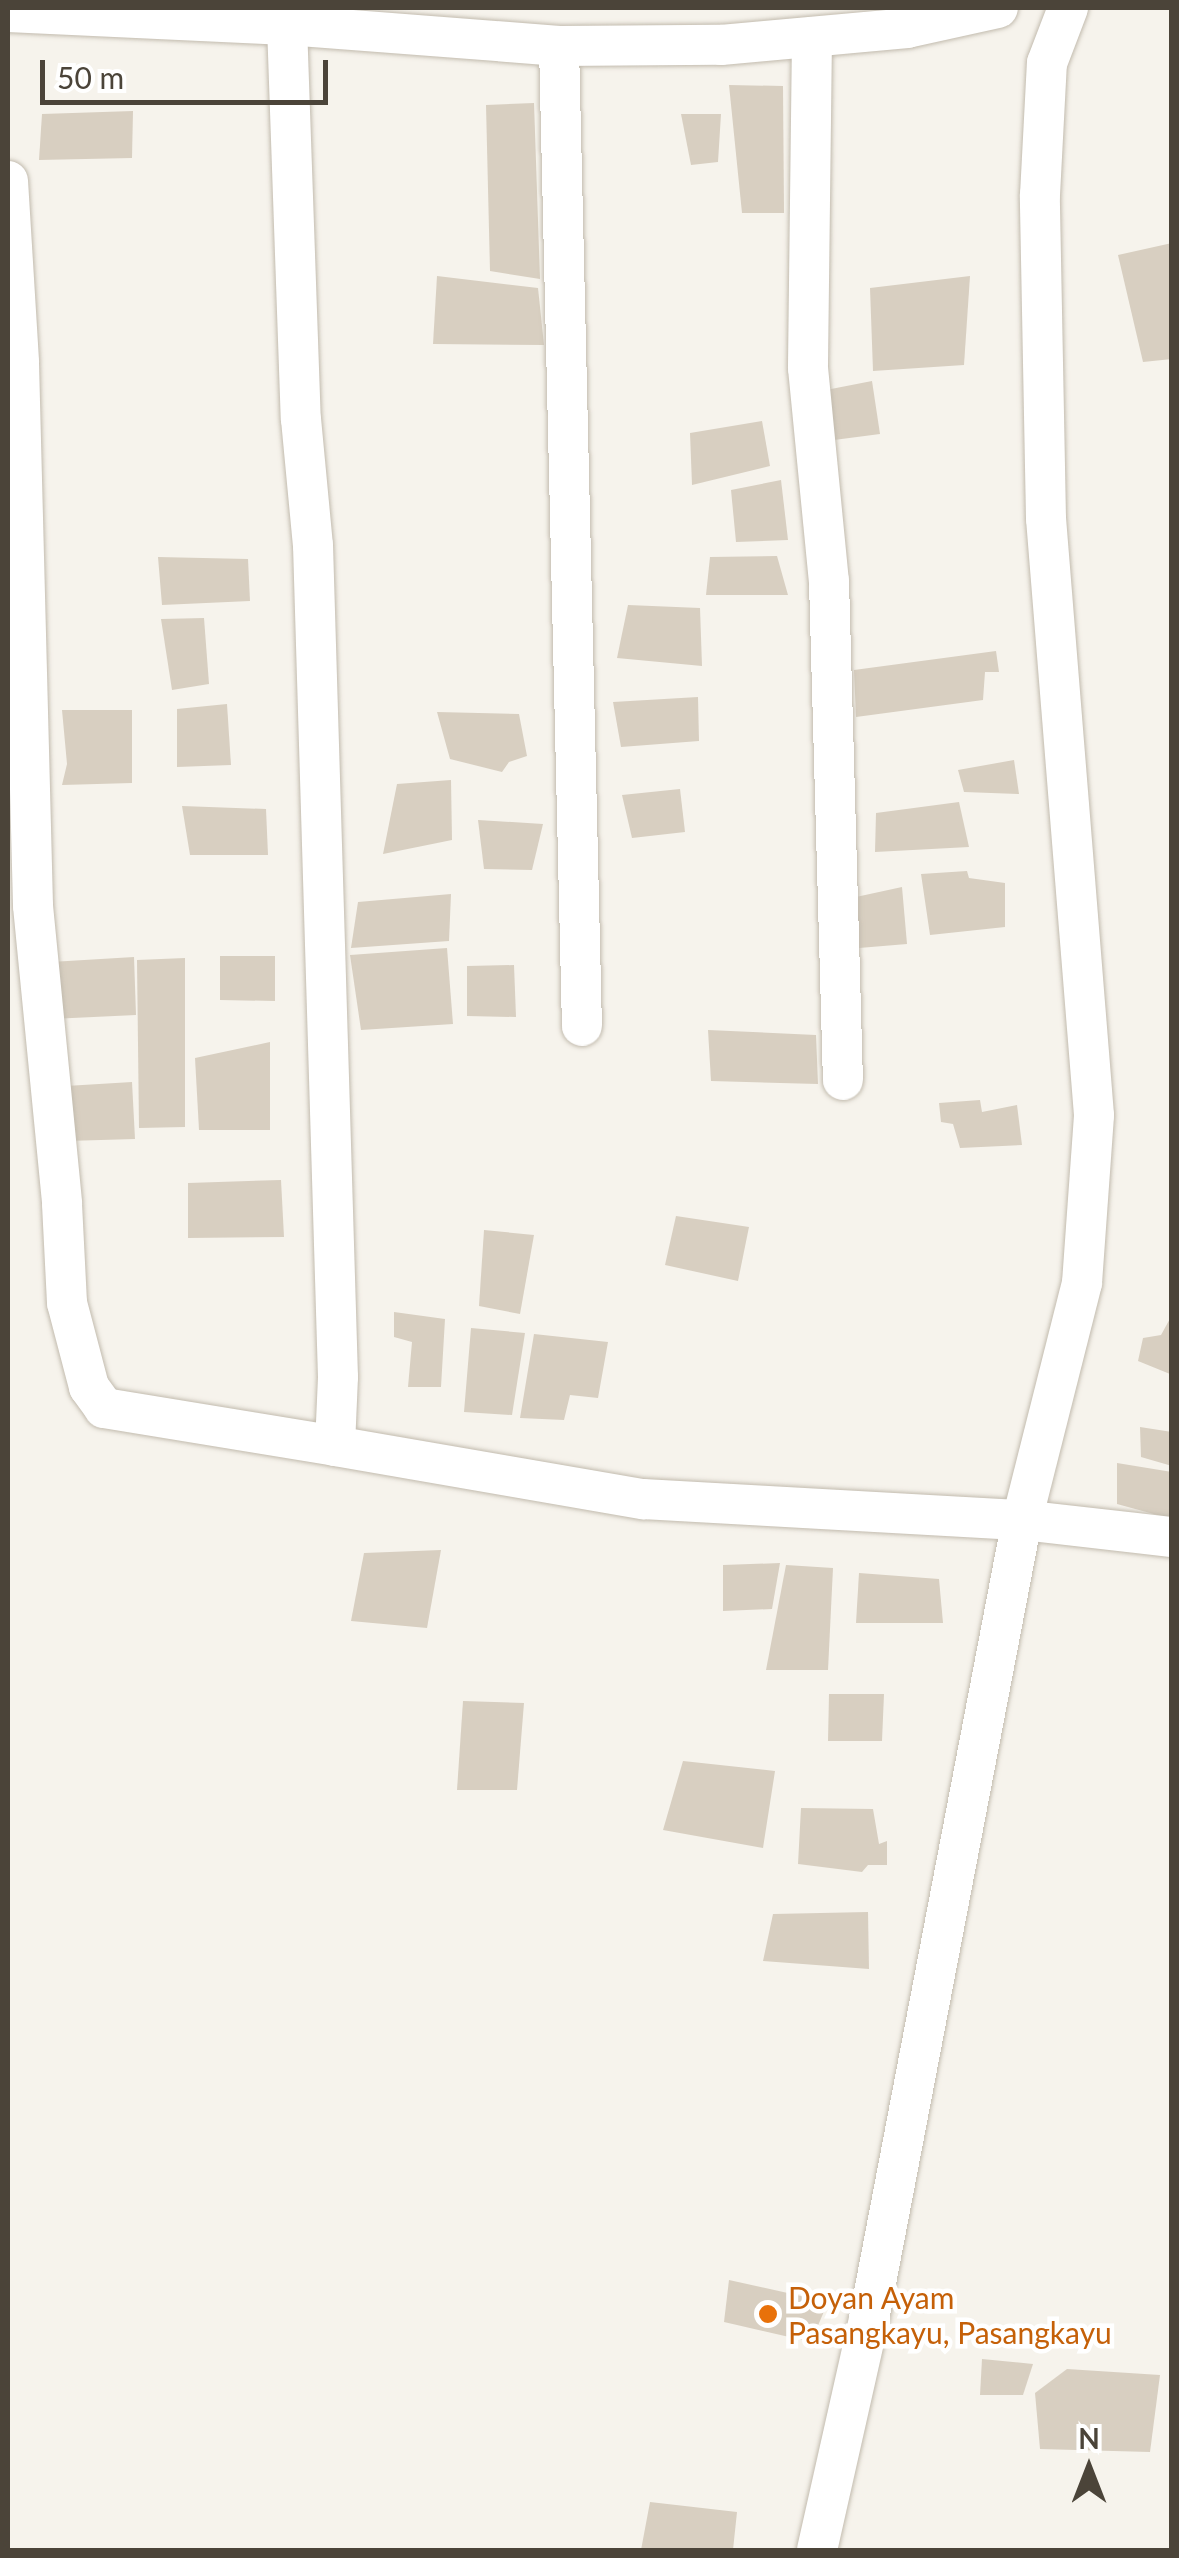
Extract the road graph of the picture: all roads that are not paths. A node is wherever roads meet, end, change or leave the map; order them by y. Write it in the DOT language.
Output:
graph roads {
  1 [pos="998,8"];
  2 [pos="1068,8"];
  3 [pos="8,12"];
  4 [pos="287,25"];
  5 [pos="812,37"];
  6 [pos="559,46"];
  7 [pos="8,181"];
  8 [pos="582,1026"];
  9 [pos="844,1080"];
  10 [pos="336,1446"];
  11 [pos="1022,1520"];
  12 [pos="1172,1537"];
  13 [pos="816,2550"];
  1 -- 5 [label="street"];
  2 -- 11 [label="street"];
  3 -- 4 [label="street"];
  4 -- 6 [label="street"];
  4 -- 10 [label="street"];
  5 -- 6 [label="street"];
  5 -- 9 [label="street"];
  6 -- 8 [label="street"];
  7 -- 10 [label="street"];
  10 -- 11 [label="street"];
  11 -- 12 [label="street"];
  11 -- 13 [label="street"];
}
